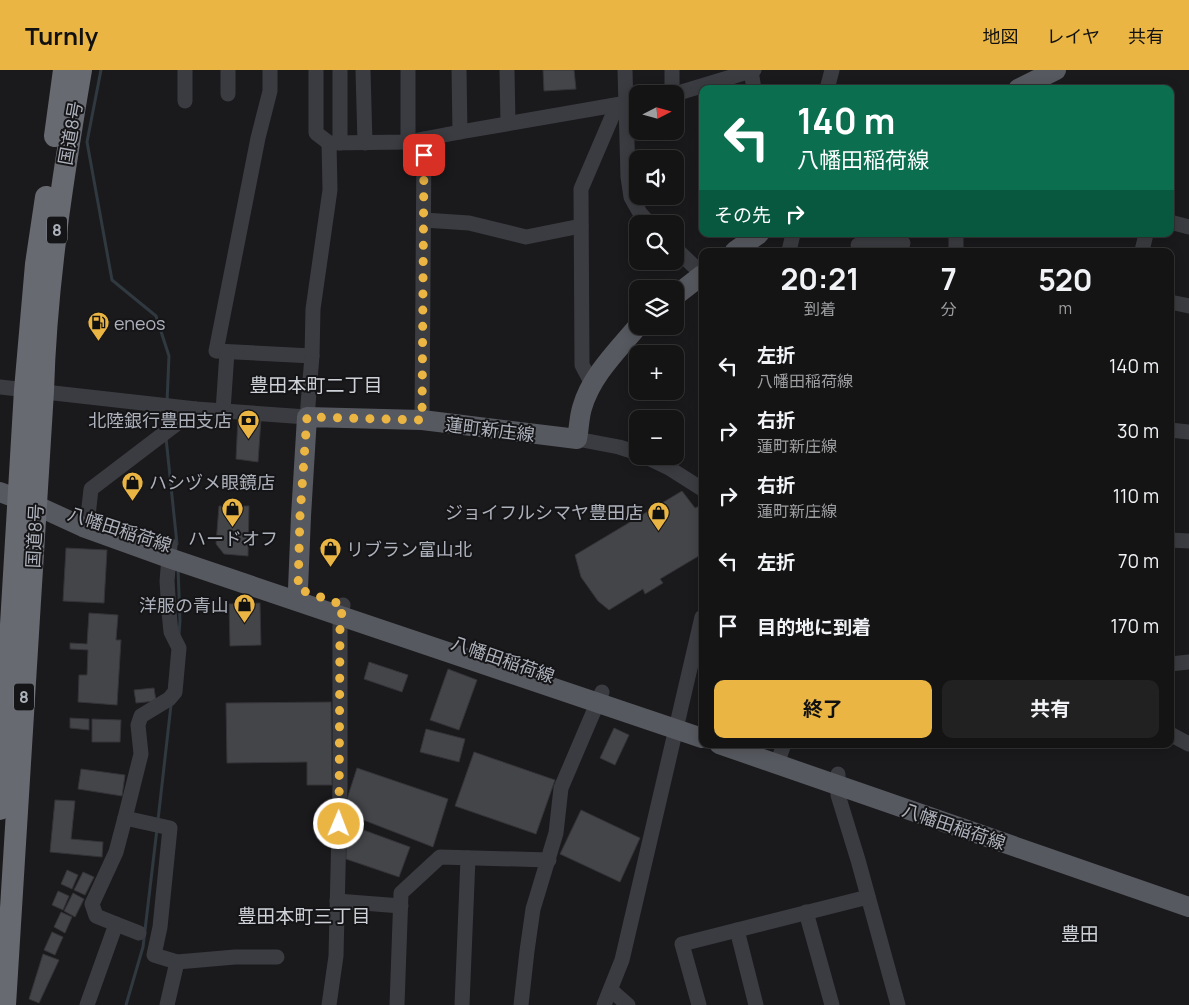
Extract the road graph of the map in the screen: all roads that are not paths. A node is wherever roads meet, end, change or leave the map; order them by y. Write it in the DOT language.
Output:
graph roads {
  1 [pos="64,70"];
  2 [pos="81,70"];
  3 [pos="185,70"];
  4 [pos="228,70"];
  5 [pos="270,70"];
  6 [pos="316,70"];
  7 [pos="340,70"];
  8 [pos="364,70"];
  9 [pos="408,70"];
  10 [pos="458,70"];
  11 [pos="507,70"];
  12 [pos="625,70"];
  13 [pos="672,70"];
  14 [pos="752,70"];
  15 [pos="832,70"];
  16 [pos="1056,70"];
  17 [pos="722,74"];
  18 [pos="673,85"];
  19 [pos="754,85"];
  20 [pos="828,85"];
  21 [pos="1026,85"];
  22 [pos="684,90"];
  23 [pos="228,94"];
  24 [pos="185,101"];
  25 [pos="627,103"];
  26 [pos="508,123"];
  27 [pos="460,132"];
  28 [pos="424,139"];
  29 [pos="365,142"];
  30 [pos="408,142"];
  31 [pos="335,143"];
  32 [pos="642,215"];
  33 [pos="424,220"];
  34 [pos="1174,223"];
  35 [pos="581,226"];
  36 [pos="1189,227"];
  37 [pos="755,237"];
  38 [pos="858,243"];
  39 [pos="902,243"];
  40 [pos="739,248"];
  41 [pos="684,257"];
  42 [pos="699,271"];
  43 [pos="699,276"];
  44 [pos="684,289"];
  45 [pos="1174,303"];
  46 [pos="1189,306"];
  47 [pos="630,335"];
  48 [pos="227,352"];
  49 [pos="312,356"];
  50 [pos="592,384"];
  51 [pos="0,387"];
  52 [pos="34,390"];
  53 [pos="196,409"];
  54 [pos="223,411"];
  55 [pos="307,417"];
  56 [pos="422,420"];
  57 [pos="1174,430"];
  58 [pos="1189,432"];
  59 [pos="577,439"];
  60 [pos="629,450"];
  61 [pos="663,465"];
  62 [pos="699,487"];
  63 [pos="18,498"];
  64 [pos="88,516"];
  65 [pos="1174,540"];
  66 [pos="1189,541"];
  67 [pos="169,552"];
  68 [pos="297,595"];
  69 [pos="342,610"];
  70 [pos="699,629"];
  71 [pos="1189,662"];
  72 [pos="1174,664"];
  73 [pos="600,698"];
  74 [pos="676,723"];
  75 [pos="699,726"];
  76 [pos="699,736"];
  77 [pos="1174,736"];
  78 [pos="2,741"];
  79 [pos="1189,744"];
  80 [pos="744,748"];
  81 [pos="763,748"];
  82 [pos="781,754"];
  83 [pos="838,780"];
  84 [pos="0,809"];
  85 [pos="125,818"];
  86 [pos="468,858"];
  87 [pos="549,860"];
  88 [pos="1189,894"];
  89 [pos="868,897"];
  90 [pos="338,901"];
  91 [pos="401,906"];
  92 [pos="1189,907"];
  93 [pos="806,912"];
  94 [pos="116,924"];
  95 [pos="737,930"];
  96 [pos="139,933"];
  97 [pos="277,957"];
  98 [pos="177,962"];
  99 [pos="611,990"];
  100 [pos="5,1004"];
  101 [pos="87,1005"];
  102 [pos="167,1005"];
  103 [pos="329,1005"];
  104 [pos="397,1005"];
  105 [pos="462,1005"];
  106 [pos="521,1005"];
  107 [pos="604,1005"];
  108 [pos="628,1005"];
  109 [pos="699,1005"];
  110 [pos="756,1005"];
  111 [pos="832,1005"];
  112 [pos="898,1005"];
  1 -- 52 [label="highway, 国道8号 / 8"];
  2 -- 52 [label="highway, 国道8号 / 8"];
  3 -- 24 [label="street"];
  4 -- 23 [label="street"];
  5 -- 48 [label="street"];
  6 -- 31 [label="street"];
  7 -- 31 [label="street"];
  8 -- 29 [label="street"];
  9 -- 30 [label="street"];
  10 -- 27 [label="street"];
  11 -- 26 [label="street"];
  12 -- 25 [label="street"];
  13 -- 18 [label="street"];
  14 -- 17 [label="street"];
  14 -- 19 [label="street"];
  15 -- 20 [label="street"];
  16 -- 21 [label="main road"];
  17 -- 22 [label="street"];
  25 -- 26 [label="street"];
  25 -- 32 [label="street"];
  25 -- 35 [label="street"];
  26 -- 27 [label="street"];
  27 -- 28 [label="street"];
  28 -- 30 [label="street"];
  28 -- 33 [label="street"];
  29 -- 30 [label="street"];
  29 -- 31 [label="street"];
  31 -- 49 [label="street"];
  33 -- 35 [label="street"];
  33 -- 56 [label="street"];
  34 -- 36 [label="street"];
  35 -- 50 [label="street"];
  37 -- 40 [label="main road"];
  38 -- 39 [label="street"];
  41 -- 42 [label="street"];
  43 -- 44 [label="main road"];
  45 -- 46 [label="street"];
  47 -- 50 [label="main road"];
  48 -- 49 [label="street"];
  48 -- 54 [label="street"];
  49 -- 55 [label="street"];
  50 -- 59 [label="main road"];
  51 -- 52 [label="street"];
  52 -- 53 [label="street"];
  52 -- 63 [label="highway, 国道8号 / 8"];
  53 -- 54 [label="street"];
  53 -- 64 [label="street"];
  54 -- 55 [label="street"];
  55 -- 56 [label="main road, 蓮町新庄線"];
  55 -- 68 [label="main road"];
  56 -- 59 [label="main road, 蓮町新庄線"];
  57 -- 58 [label="street"];
  59 -- 60 [label="street"];
  61 -- 62 [label="street"];
  63 -- 64 [label="main road, 八幡田稲荷線"];
  63 -- 67 [label="main road, 八幡田稲荷線"];
  63 -- 78 [label="highway, 国道8号 / 8"];
  63 -- 100 [label="highway, 国道8号 / 8"];
  64 -- 67 [label="main road, 八幡田稲荷線"];
  65 -- 66 [label="street"];
  67 -- 68 [label="main road, 八幡田稲荷線"];
  67 -- 85 [label="street"];
  68 -- 69 [label="main road, 八幡田稲荷線"];
  69 -- 73 [label="main road, 八幡田稲荷線"];
  69 -- 90 [label="street"];
  70 -- 74 [label="street"];
  71 -- 72 [label="street"];
  73 -- 74 [label="main road, 八幡田稲荷線"];
  73 -- 87 [label="street"];
  74 -- 75 [label="main road, 八幡田稲荷線"];
  74 -- 76 [label="main road, 八幡田稲荷線"];
  74 -- 99 [label="street"];
  77 -- 79 [label="street"];
  78 -- 84 [label="highway, 国道8号 / 8"];
  80 -- 82 [label="main road, 八幡田稲荷線"];
  81 -- 82 [label="main road, 八幡田稲荷線"];
  82 -- 83 [label="main road, 八幡田稲荷線"];
  83 -- 88 [label="main road, 八幡田稲荷線"];
  83 -- 89 [label="street"];
  83 -- 92 [label="main road, 八幡田稲荷線"];
  85 -- 94 [label="street"];
  85 -- 98 [label="street"];
  86 -- 87 [label="street"];
  86 -- 91 [label="street"];
  86 -- 105 [label="street"];
  87 -- 106 [label="street"];
  89 -- 93 [label="street"];
  89 -- 112 [label="street"];
  90 -- 91 [label="street"];
  90 -- 103 [label="street"];
  91 -- 104 [label="street"];
  93 -- 95 [label="street"];
  93 -- 111 [label="street"];
  94 -- 96 [label="street"];
  94 -- 101 [label="street"];
  95 -- 109 [label="street"];
  95 -- 110 [label="street"];
  97 -- 98 [label="street"];
  98 -- 102 [label="street"];
  99 -- 107 [label="street"];
  99 -- 108 [label="street"];
}
